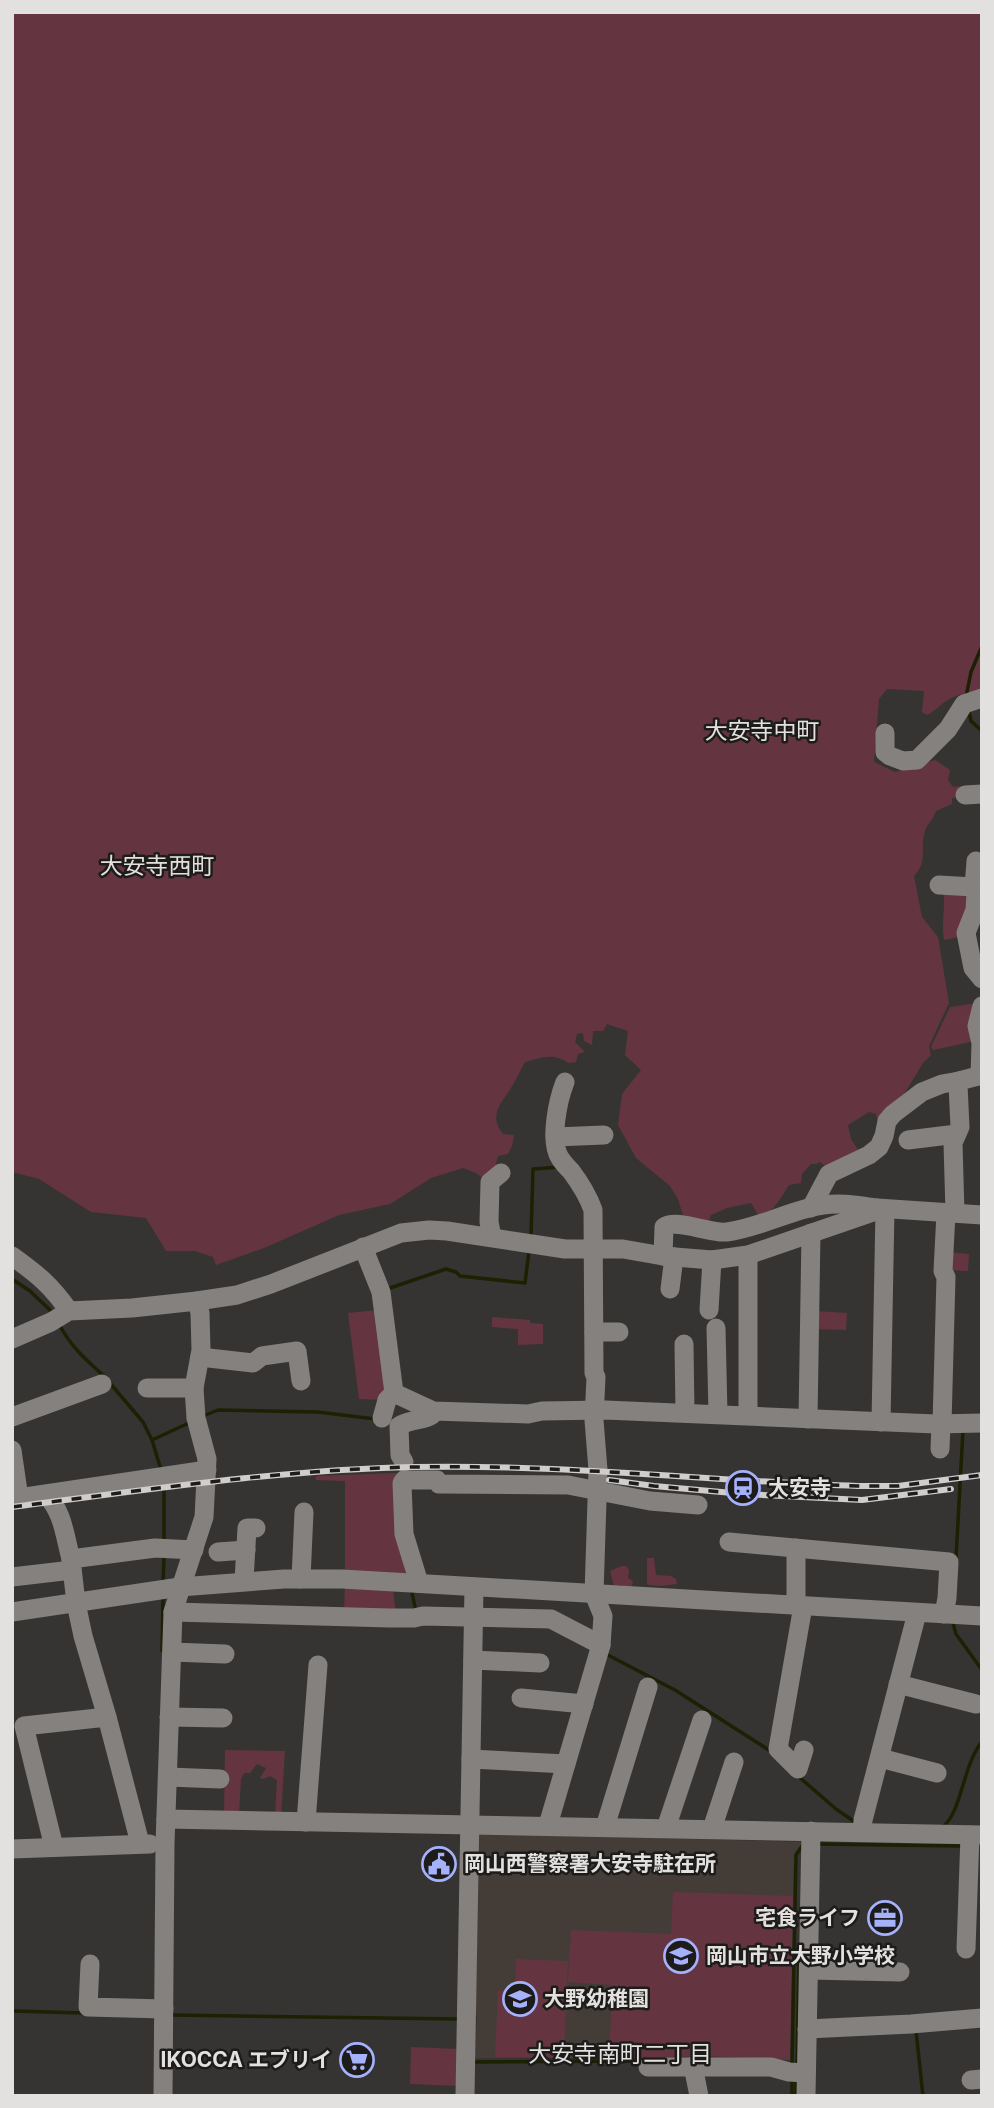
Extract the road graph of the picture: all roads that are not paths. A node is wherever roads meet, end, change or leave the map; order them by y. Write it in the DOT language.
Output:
graph roads {
  1 [pos="971,702"];
  2 [pos="885,733"];
  3 [pos="976,861"];
  4 [pos="939,886"];
  5 [pos="974,887"];
  6 [pos="982,979"];
  7 [pos="982,1006"];
  8 [pos="981,1075"];
  9 [pos="958,1081"];
  10 [pos="565,1082"];
  11 [pos="957,1134"];
  12 [pos="604,1135"];
  13 [pos="555,1137"];
  14 [pos="908,1140"];
  15 [pos="501,1173"];
  16 [pos="811,1208"];
  17 [pos="883,1212"];
  18 [pos="948,1215"];
  19 [pos="982,1215"];
  20 [pos="492,1237"];
  21 [pos="811,1238"];
  22 [pos="363,1247"];
  23 [pos="593,1250"];
  24 [pos="12,1256"];
  25 [pos="748,1258"];
  26 [pos="671,1260"];
  27 [pos="712,1264"];
  28 [pos="670,1289"];
  29 [pos="197,1301"];
  30 [pos="69,1311"];
  31 [pos="594,1332"];
  32 [pos="619,1332"];
  33 [pos="12,1339"];
  34 [pos="684,1344"];
  35 [pos="200,1357"];
  36 [pos="301,1381"];
  37 [pos="102,1384"];
  38 [pos="147,1388"];
  39 [pos="194,1388"];
  40 [pos="394,1393"];
  41 [pos="433,1411"];
  42 [pos="595,1411"];
  43 [pos="685,1413"];
  44 [pos="718,1414"];
  45 [pos="748,1415"];
  46 [pos="12,1417"];
  47 [pos="382,1418"];
  48 [pos="808,1419"];
  49 [pos="881,1422"];
  50 [pos="982,1423"];
  51 [pos="939,1429"];
  52 [pos="12,1450"];
  53 [pos="404,1462"];
  54 [pos="207,1471"];
  55 [pos="593,1490"];
  56 [pos="46,1494"];
  57 [pos="16,1499"];
  58 [pos="698,1505"];
  59 [pos="304,1512"];
  60 [pos="256,1528"];
  61 [pos="729,1542"];
  62 [pos="796,1548"];
  63 [pos="194,1550"];
  64 [pos="246,1550"];
  65 [pos="218,1552"];
  66 [pos="72,1564"];
  67 [pos="12,1577"];
  68 [pos="301,1579"];
  69 [pos="244,1581"];
  70 [pos="413,1583"];
  71 [pos="180,1587"];
  72 [pos="474,1587"];
  73 [pos="594,1594"];
  74 [pos="76,1603"];
  75 [pos="799,1606"];
  76 [pos="12,1612"];
  77 [pos="173,1612"];
  78 [pos="917,1613"];
  79 [pos="944,1614"];
  80 [pos="982,1616"];
  81 [pos="474,1618"];
  82 [pos="598,1646"];
  83 [pos="172,1652"];
  84 [pos="225,1654"];
  85 [pos="473,1660"];
  86 [pos="540,1663"];
  87 [pos="317,1665"];
  88 [pos="898,1684"];
  89 [pos="648,1686"];
  90 [pos="521,1698"];
  91 [pos="584,1704"];
  92 [pos="976,1704"];
  93 [pos="107,1717"];
  94 [pos="170,1717"];
  95 [pos="223,1718"];
  96 [pos="702,1720"];
  97 [pos="804,1750"];
  98 [pos="880,1758"];
  99 [pos="471,1759"];
  100 [pos="734,1762"];
  101 [pos="566,1763"];
  102 [pos="937,1773"];
  103 [pos="168,1777"];
  104 [pos="220,1779"];
  105 [pos="166,1819"];
  106 [pos="306,1822"];
  107 [pos="469,1825"];
  108 [pos="548,1825"];
  109 [pos="605,1826"];
  110 [pos="666,1828"];
  111 [pos="712,1829"];
  112 [pos="862,1832"];
  113 [pos="973,1840"];
  114 [pos="811,1841"];
  115 [pos="140,1843"];
  116 [pos="165,1844"];
  117 [pos="54,1847"];
  118 [pos="12,1849"];
  119 [pos="966,1949"];
  120 [pos="90,1964"];
  121 [pos="808,1970"];
  122 [pos="900,1972"];
  123 [pos="159,2009"];
  124 [pos="982,2018"];
  125 [pos="807,2029"];
  126 [pos="693,2066"];
  127 [pos="649,2067"];
  128 [pos="799,2073"];
  129 [pos="163,2096"];
  130 [pos="465,2096"];
  131 [pos="699,2096"];
  132 [pos="806,2096"];
  1 -- 2 [label="street"];
  3 -- 5 [label="street"];
  4 -- 5 [label="street"];
  5 -- 6 [label="street"];
  7 -- 8 [label="street"];
  8 -- 9 [label="street"];
  9 -- 11 [label="street"];
  9 -- 16 [label="street"];
  10 -- 13 [label="street"];
  11 -- 14 [label="street"];
  11 -- 18 [label="street"];
  12 -- 13 [label="street"];
  13 -- 23 [label="street"];
  15 -- 20 [label="street"];
  16 -- 17 [label="street"];
  16 -- 26 [label="street"];
  17 -- 18 [label="street"];
  17 -- 21 [label="street"];
  17 -- 49 [label="street"];
  18 -- 19 [label="street"];
  18 -- 51 [label="street"];
  20 -- 22 [label="street"];
  20 -- 23 [label="street"];
  21 -- 25 [label="street"];
  21 -- 48 [label="street"];
  22 -- 29 [label="street"];
  22 -- 40 [label="street"];
  23 -- 26 [label="street"];
  23 -- 31 [label="street"];
  24 -- 30 [label="street"];
  25 -- 27 [label="street"];
  25 -- 45 [label="street"];
  26 -- 27 [label="street"];
  26 -- 28 [label="street"];
  27 -- 44 [label="street"];
  29 -- 30 [label="street"];
  29 -- 35 [label="street"];
  30 -- 33 [label="street"];
  31 -- 32 [label="street"];
  31 -- 42 [label="street"];
  34 -- 43 [label="street"];
  35 -- 36 [label="street"];
  35 -- 39 [label="street"];
  37 -- 46 [label="street"];
  38 -- 39 [label="street"];
  39 -- 54 [label="street"];
  40 -- 41 [label="street"];
  40 -- 47 [label="street"];
  41 -- 42 [label="street"];
  41 -- 53 [label="street"];
  42 -- 43 [label="street"];
  42 -- 55 [label="street"];
  43 -- 44 [label="street"];
  44 -- 45 [label="street"];
  45 -- 48 [label="street"];
  48 -- 49 [label="street"];
  49 -- 51 [label="street"];
  50 -- 51 [label="street"];
  52 -- 57 [label="street"];
  54 -- 56 [label="street"];
  54 -- 63 [label="street"];
  55 -- 58 [label="street"];
  55 -- 70 [label="street"];
  55 -- 73 [label="street"];
  56 -- 57 [label="street"];
  56 -- 66 [label="street"];
  59 -- 68 [label="street"];
  60 -- 64 [label="street"];
  61 -- 62 [label="street"];
  62 -- 75 [label="street"];
  62 -- 79 [label="street"];
  63 -- 66 [label="street"];
  63 -- 71 [label="street"];
  64 -- 65 [label="street"];
  64 -- 69 [label="street"];
  66 -- 67 [label="street"];
  66 -- 74 [label="street"];
  68 -- 69 [label="street"];
  68 -- 70 [label="street"];
  69 -- 71 [label="street"];
  70 -- 72 [label="street"];
  71 -- 74 [label="street"];
  71 -- 77 [label="street"];
  72 -- 73 [label="street"];
  72 -- 81 [label="street"];
  73 -- 75 [label="street"];
  73 -- 82 [label="street"];
  74 -- 76 [label="street"];
  74 -- 93 [label="street"];
  75 -- 78 [label="street"];
  75 -- 97 [label="street"];
  77 -- 81 [label="street"];
  77 -- 83 [label="street"];
  78 -- 79 [label="street"];
  78 -- 88 [label="street"];
  79 -- 80 [label="street"];
  81 -- 82 [label="street"];
  81 -- 85 [label="street"];
  82 -- 91 [label="street"];
  83 -- 84 [label="street"];
  83 -- 94 [label="street"];
  85 -- 86 [label="street"];
  85 -- 99 [label="street"];
  87 -- 106 [label="street"];
  88 -- 92 [label="street"];
  88 -- 98 [label="street"];
  89 -- 109 [label="street"];
  90 -- 91 [label="street"];
  91 -- 101 [label="street"];
  93 -- 115 [label="street"];
  93 -- 117 [label="street"];
  94 -- 95 [label="street"];
  94 -- 103 [label="street"];
  96 -- 110 [label="street"];
  98 -- 102 [label="street"];
  98 -- 112 [label="street"];
  99 -- 101 [label="street"];
  99 -- 107 [label="street"];
  100 -- 111 [label="street"];
  101 -- 108 [label="street"];
  103 -- 104 [label="street"];
  103 -- 105 [label="street"];
  105 -- 106 [label="street"];
  105 -- 116 [label="street"];
  106 -- 107 [label="street"];
  107 -- 108 [label="street"];
  107 -- 130 [label="street"];
  108 -- 109 [label="street"];
  109 -- 110 [label="street"];
  110 -- 111 [label="street"];
  111 -- 114 [label="street"];
  112 -- 113 [label="street"];
  112 -- 114 [label="street"];
  113 -- 119 [label="street"];
  114 -- 121 [label="street"];
  115 -- 116 [label="street"];
  115 -- 117 [label="street"];
  116 -- 123 [label="street"];
  117 -- 118 [label="street"];
  120 -- 123 [label="street"];
  121 -- 122 [label="street"];
  121 -- 125 [label="street"];
  123 -- 129 [label="street"];
  124 -- 125 [label="street"];
  125 -- 128 [label="street"];
  126 -- 127 [label="street"];
  126 -- 128 [label="street"];
  126 -- 131 [label="street"];
  128 -- 132 [label="street"];
}
